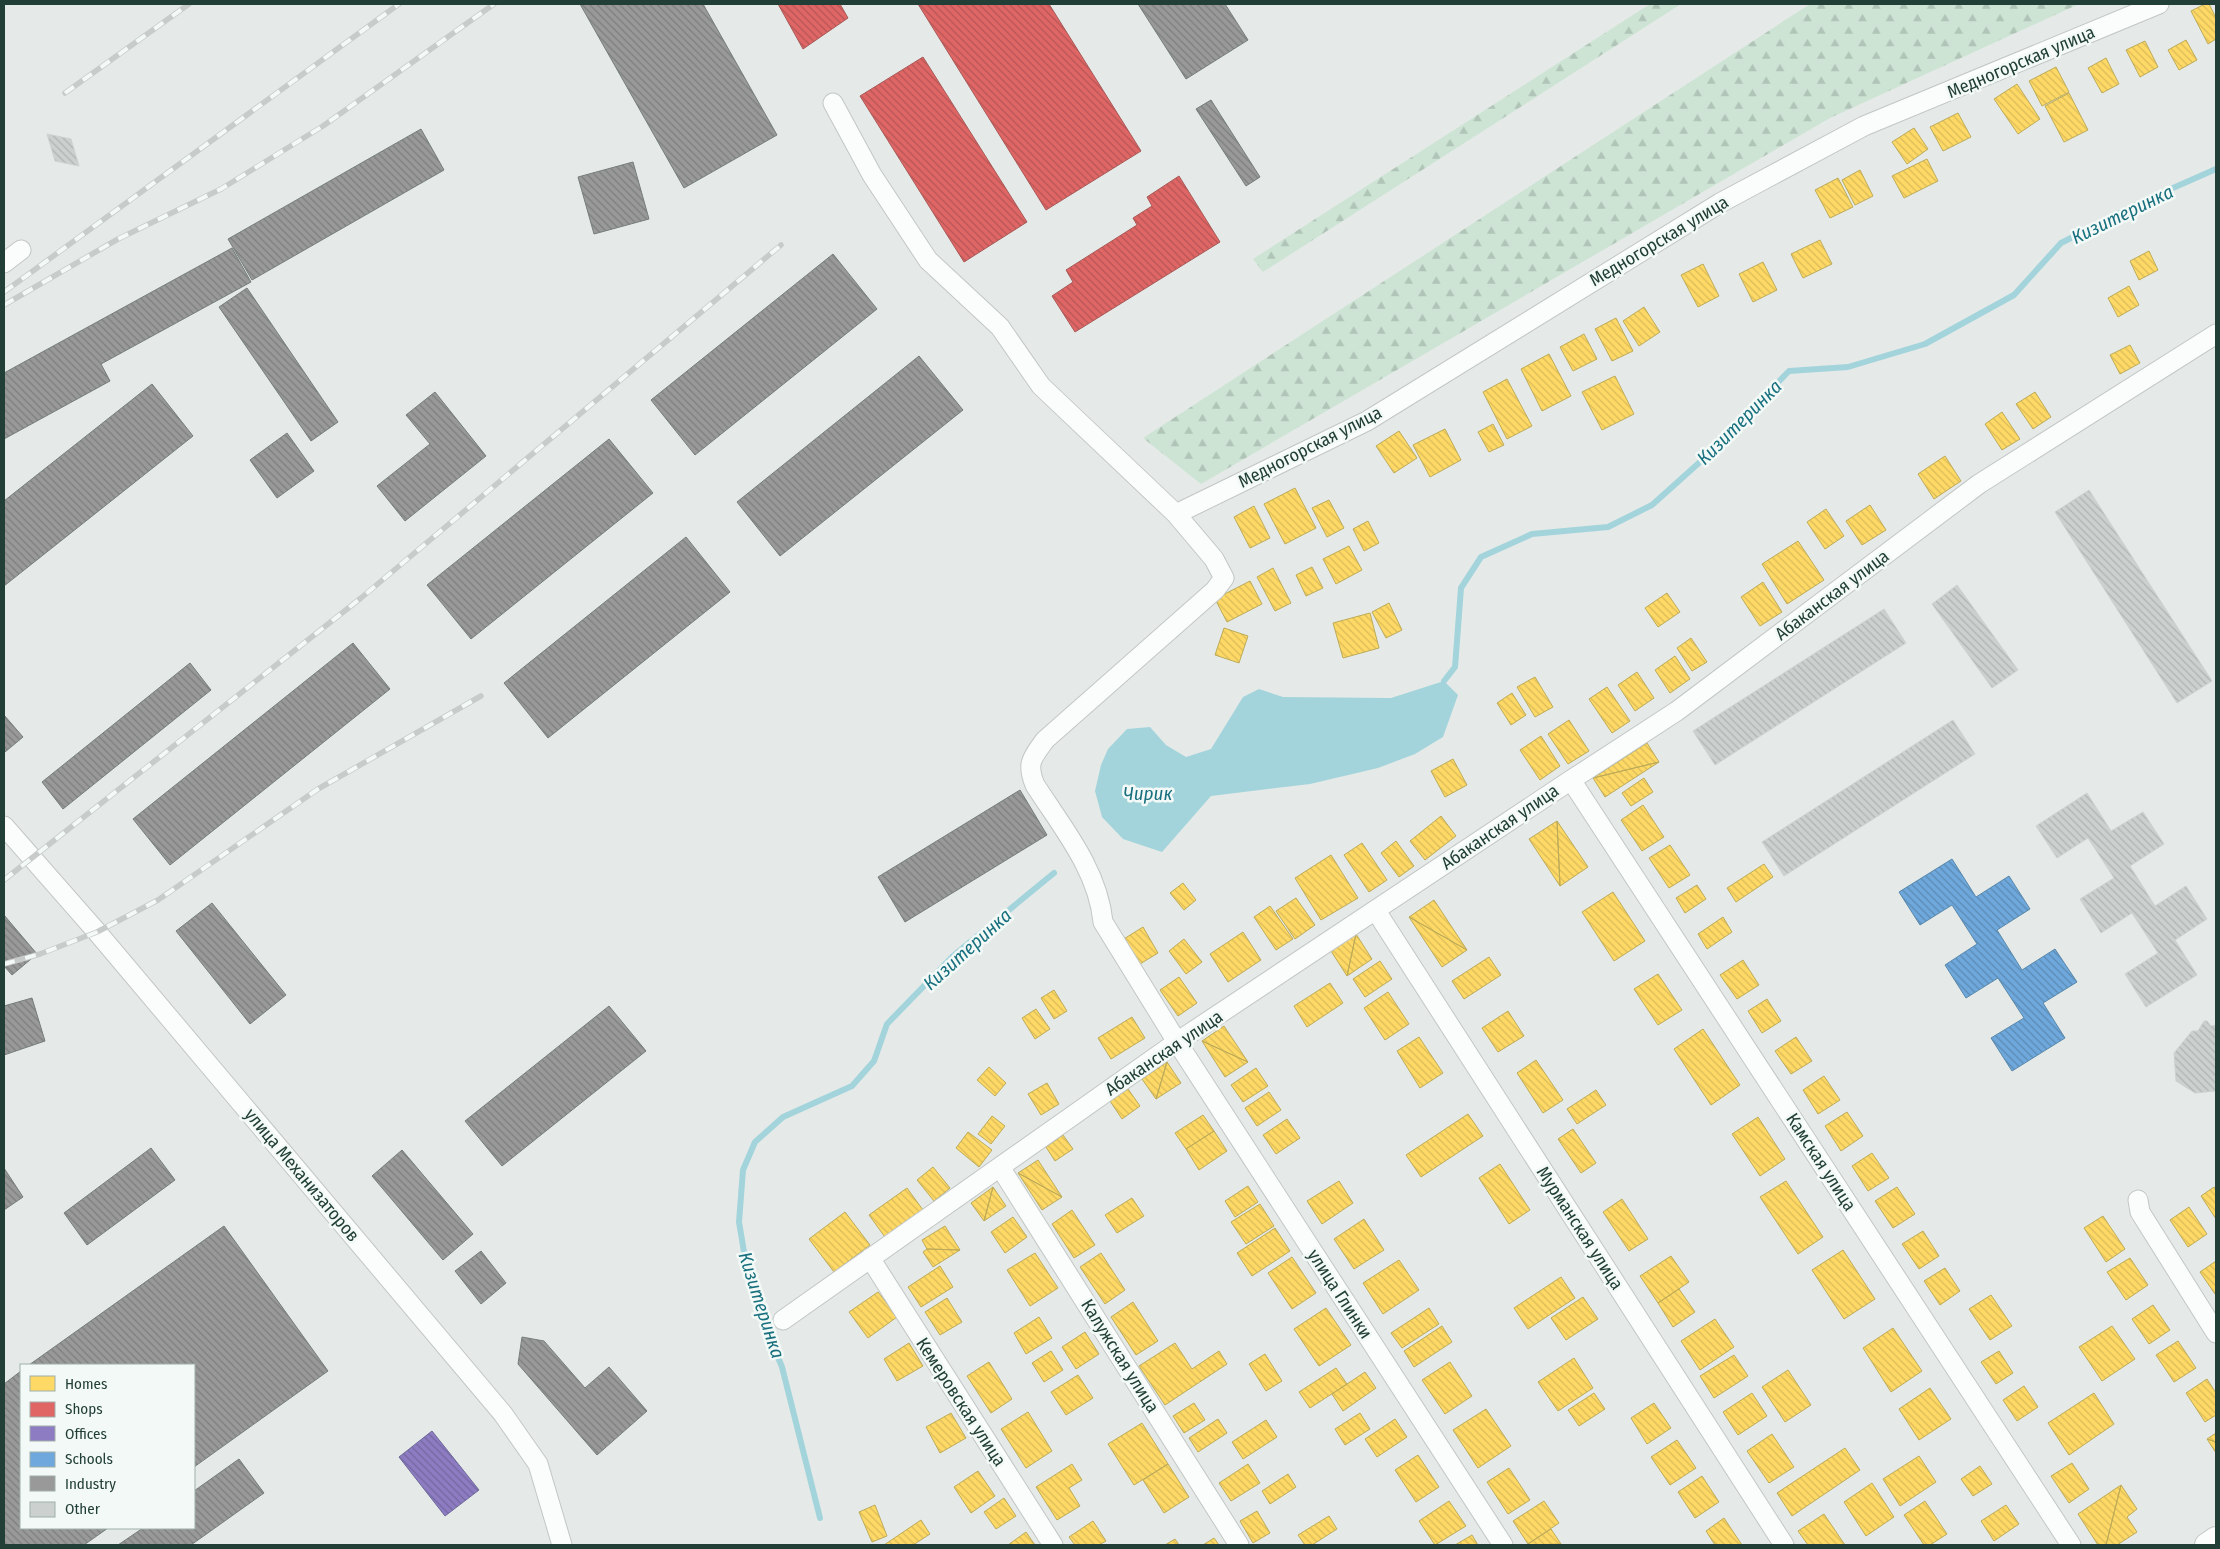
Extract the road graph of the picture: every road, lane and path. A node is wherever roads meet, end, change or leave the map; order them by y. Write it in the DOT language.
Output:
graph roads {
  1 [pos="2158,4"];
  2 [pos="833,103"];
  3 [pos="21,250"];
  4 [pos="4,263"];
  5 [pos="2216,334"];
  6 [pos="1176,514"];
  7 [pos="1571,780"];
  8 [pos="4,826"];
  9 [pos="1376,911"];
  10 [pos="1177,1042"];
  11 [pos="1000,1167"];
  12 [pos="2138,1200"];
  13 [pos="870,1258"];
  14 [pos="783,1320"];
  15 [pos="2216,1333"];
  16 [pos="2216,1539"];
  17 [pos="562,1545"];
  18 [pos="1053,1545"];
  19 [pos="1239,1545"];
  20 [pos="1504,1545"];
  21 [pos="1784,1545"];
  22 [pos="2071,1545"];
  23 [pos="2207,1545"];
  1 -- 6 [label="street, Медногорская улица"];
  2 -- 6 [label="street"];
  3 -- 4 [label="street"];
  5 -- 7 [label="street, Абаканская улица"];
  6 -- 10 [label="street, улица Глинки"];
  7 -- 9 [label="street, Абаканская улица"];
  7 -- 22 [label="street, Камская улица"];
  8 -- 17 [label="street, улица Механизаторов"];
  9 -- 10 [label="street, Абаканская улица"];
  9 -- 21 [label="street, Мурманская улица"];
  10 -- 11 [label="street, Абаканская улица"];
  10 -- 20 [label="street, улица Глинки"];
  11 -- 13 [label="street, Абаканская улица"];
  11 -- 19 [label="street, Калужская улица"];
  12 -- 15 [label="street"];
  13 -- 14 [label="street, Абаканская улица"];
  13 -- 18 [label="street, Кемеровская улица"];
  16 -- 23 [label="street"];
}
